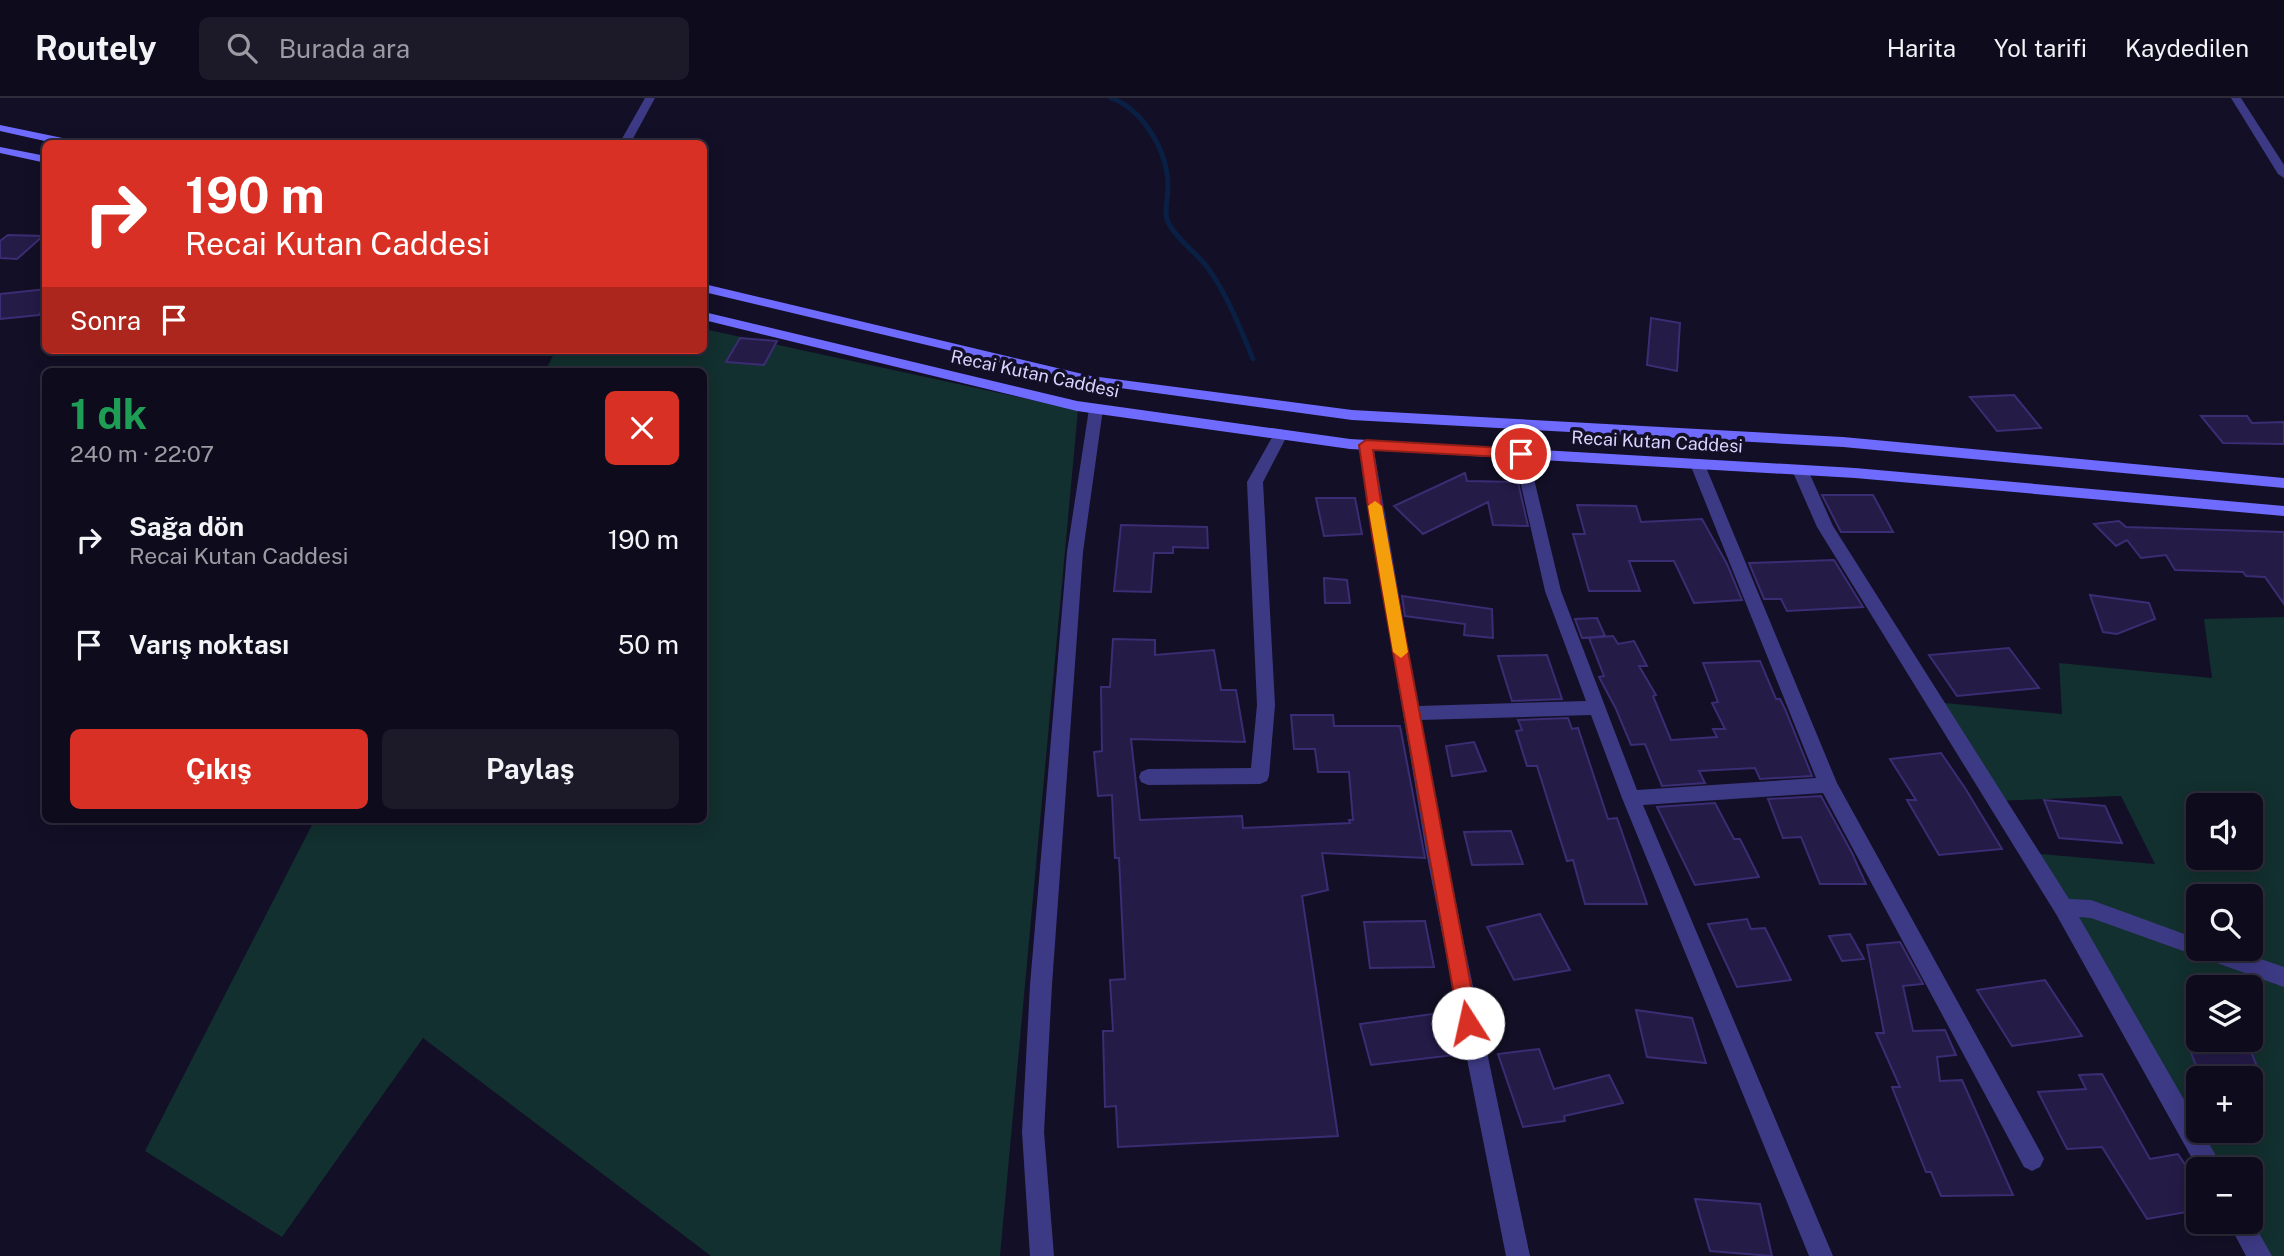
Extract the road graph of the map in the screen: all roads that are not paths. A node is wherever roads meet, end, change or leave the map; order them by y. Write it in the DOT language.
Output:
graph roads {
  1 [pos="650,98"];
  2 [pos="2235,98"];
  3 [pos="0,128"];
  4 [pos="58,140"];
  5 [pos="626,140"];
  6 [pos="0,150"];
  7 [pos="42,159"];
  8 [pos="2284,174"];
  9 [pos="707,289"];
  10 [pos="707,317"];
  11 [pos="1096,409"];
  12 [pos="1281,435"];
  13 [pos="1366,445"];
  14 [pos="1521,454"];
  15 [pos="1698,464"];
  16 [pos="1800,470"];
  17 [pos="2284,483"];
  18 [pos="2284,511"];
  19 [pos="1597,708"];
  20 [pos="1412,713"];
  21 [pos="1148,777"];
  22 [pos="1828,785"];
  23 [pos="1631,798"];
  24 [pos="2063,908"];
  25 [pos="2186,943"];
  26 [pos="2237,961"];
  27 [pos="2284,977"];
  28 [pos="2204,1157"];
  29 [pos="2032,1159"];
  30 [pos="2247,1234"];
  31 [pos="1042,1256"];
  32 [pos="1518,1256"];
  33 [pos="1821,1256"];
  34 [pos="2260,1256"];
  1 -- 5 [label="street"];
  2 -- 8 [label="street"];
  3 -- 4 [label="main road"];
  6 -- 7 [label="main road"];
  9 -- 17 [label="main road, Recai Kutan Caddesi"];
  10 -- 11 [label="main road, Recai Kutan Caddesi"];
  11 -- 12 [label="main road, Recai Kutan Caddesi"];
  11 -- 31 [label="street"];
  12 -- 13 [label="main road, Recai Kutan Caddesi"];
  12 -- 21 [label="street"];
  13 -- 14 [label="main road, Recai Kutan Caddesi"];
  13 -- 20 [label="street"];
  14 -- 15 [label="main road, Recai Kutan Caddesi"];
  14 -- 19 [label="street"];
  15 -- 16 [label="main road, Recai Kutan Caddesi"];
  15 -- 22 [label="street"];
  16 -- 18 [label="main road, Recai Kutan Caddesi"];
  16 -- 24 [label="street"];
  19 -- 20 [label="street"];
  19 -- 23 [label="street"];
  20 -- 32 [label="street"];
  22 -- 23 [label="street"];
  22 -- 29 [label="street"];
  23 -- 33 [label="street"];
  24 -- 25 [label="street"];
  24 -- 28 [label="street"];
  26 -- 27 [label="street"];
  30 -- 34 [label="street"];
}
